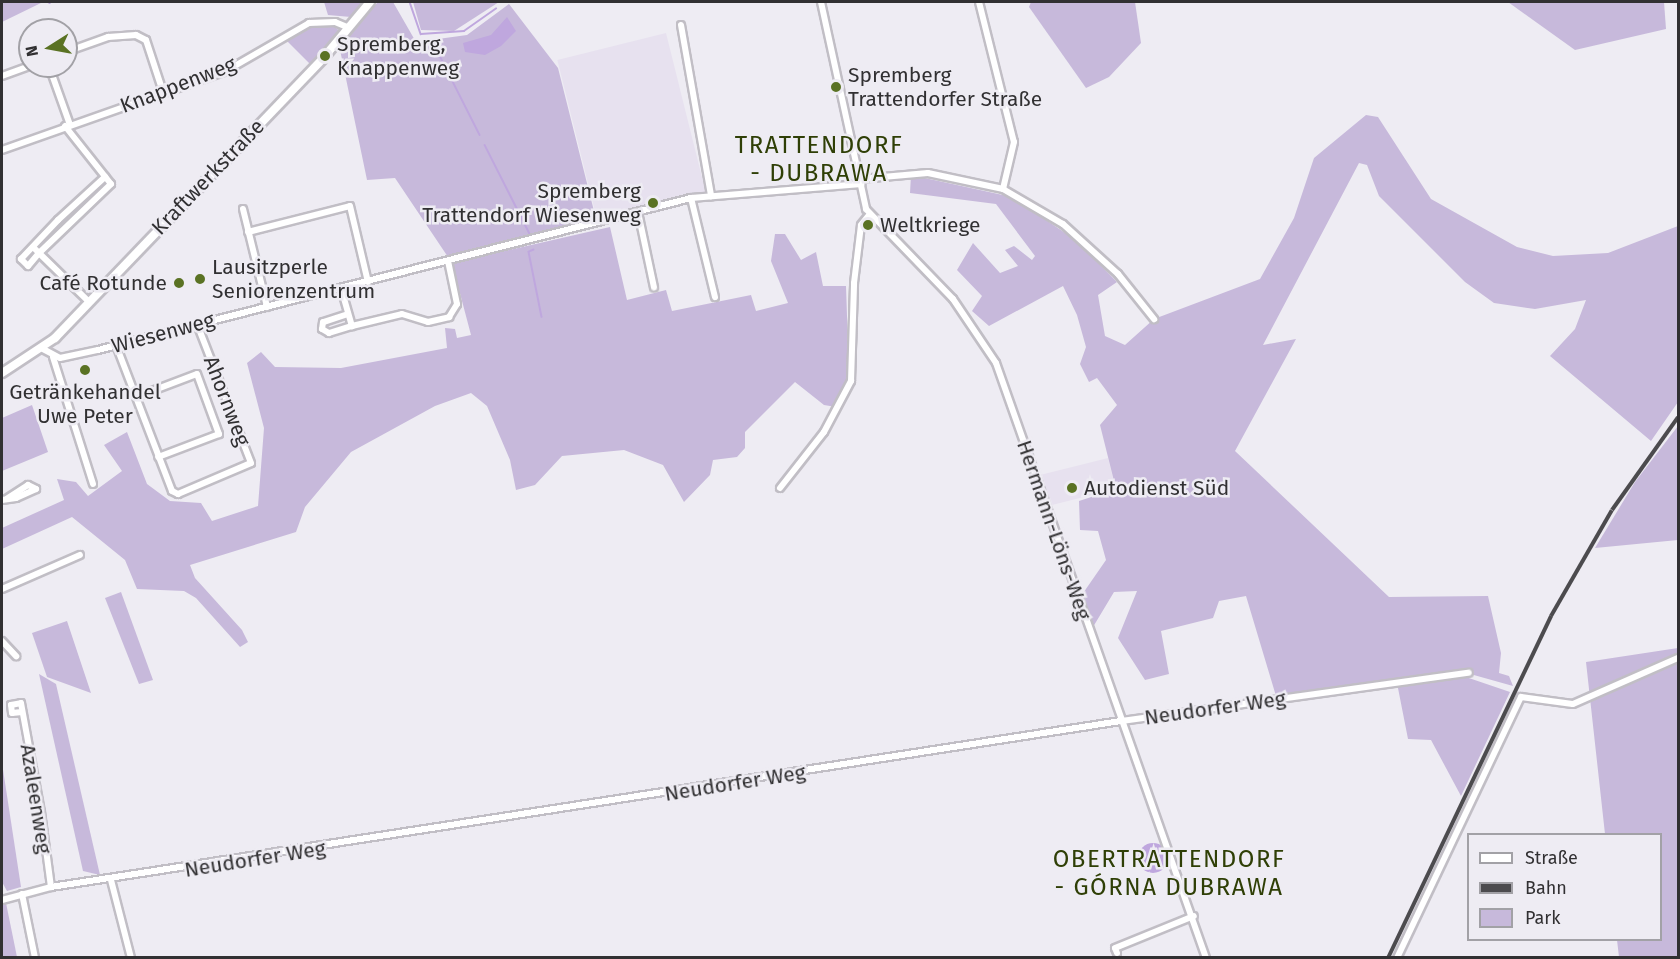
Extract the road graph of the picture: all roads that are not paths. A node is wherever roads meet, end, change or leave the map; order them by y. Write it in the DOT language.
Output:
graph roads {
  1 [pos="370,2"];
  2 [pos="821,2"];
  3 [pos="978,2"];
  4 [pos="681,25"];
  5 [pos="349,28"];
  6 [pos="78,48"];
  7 [pos="18,70"];
  8 [pos="2,76"];
  9 [pos="53,78"];
  10 [pos="163,92"];
  11 [pos="68,125"];
  12 [pos="2,150"];
  13 [pos="105,177"];
  14 [pos="860,182"];
  15 [pos="92,188"];
  16 [pos="1003,189"];
  17 [pos="99,195"];
  18 [pos="711,196"];
  19 [pos="691,198"];
  20 [pos="243,208"];
  21 [pos="638,213"];
  22 [pos="869,215"];
  23 [pos="58,220"];
  24 [pos="66,227"];
  25 [pos="248,232"];
  26 [pos="33,247"];
  27 [pos="39,253"];
  28 [pos="448,261"];
  29 [pos="368,282"];
  30 [pos="654,287"];
  31 [pos="341,288"];
  32 [pos="715,297"];
  33 [pos="89,302"];
  34 [pos="267,307"];
  35 [pos="348,314"];
  36 [pos="1154,320"];
  37 [pos="197,324"];
  38 [pos="352,326"];
  39 [pos="116,345"];
  40 [pos="43,349"];
  41 [pos="53,357"];
  42 [pos="2,373"];
  43 [pos="136,397"];
  44 [pos="158,457"];
  45 [pos="93,484"];
  46 [pos="780,488"];
  47 [pos="80,555"];
  48 [pos="2,590"];
  49 [pos="2,640"];
  50 [pos="16,656"];
  51 [pos="1678,658"];
  52 [pos="1469,673"];
  53 [pos="22,712"];
  54 [pos="1121,721"];
  55 [pos="111,880"];
  56 [pos="51,887"];
  57 [pos="22,894"];
  58 [pos="2,900"];
  59 [pos="1194,916"];
  60 [pos="1117,953"];
  61 [pos="34,957"];
  62 [pos="131,957"];
  63 [pos="1206,957"];
  64 [pos="1397,957"];
  1 -- 5 [label="main road, Kraftwerkstraße"];
  2 -- 14 [label="street"];
  3 -- 16 [label="street"];
  4 -- 18 [label="street"];
  5 -- 10 [label="street, Knappenweg"];
  5 -- 33 [label="main road, Kraftwerkstraße"];
  6 -- 10 [label="street"];
  7 -- 8 [label="street"];
  9 -- 11 [label="street"];
  10 -- 11 [label="street, Knappenweg"];
  11 -- 12 [label="street, Knappenweg"];
  11 -- 13 [label="street"];
  13 -- 15 [label="street"];
  13 -- 17 [label="street"];
  14 -- 16 [label="street, Wiesenweg"];
  14 -- 18 [label="street, Wiesenweg"];
  14 -- 22 [label="street"];
  15 -- 17 [label="street"];
  15 -- 23 [label="street"];
  16 -- 36 [label="street, Wiesenweg"];
  17 -- 24 [label="street"];
  18 -- 19 [label="street, Wiesenweg"];
  19 -- 21 [label="street, Wiesenweg"];
  19 -- 32 [label="street"];
  20 -- 25 [label="street"];
  21 -- 28 [label="street, Wiesenweg"];
  21 -- 30 [label="street"];
  22 -- 46 [label="street"];
  22 -- 54 [label="street, Hermann-Löns-Weg"];
  23 -- 24 [label="street"];
  23 -- 26 [label="street"];
  24 -- 27 [label="street"];
  25 -- 29 [label="street"];
  25 -- 34 [label="street"];
  26 -- 27 [label="street"];
  26 -- 27 [label="street"];
  27 -- 33 [label="street"];
  28 -- 29 [label="street, Wiesenweg"];
  28 -- 38 [label="street"];
  29 -- 31 [label="street, Wiesenweg"];
  31 -- 34 [label="street, Wiesenweg"];
  31 -- 35 [label="street"];
  33 -- 40 [label="main road, Kraftwerkstraße"];
  34 -- 37 [label="street, Wiesenweg"];
  35 -- 38 [label="street"];
  35 -- 38 [label="street"];
  37 -- 39 [label="street, Wiesenweg"];
  37 -- 44 [label="street, Ahornweg"];
  39 -- 41 [label="street, Wiesenweg"];
  39 -- 43 [label="street"];
  40 -- 41 [label="street"];
  40 -- 42 [label="main road, Kraftwerkstraße"];
  41 -- 45 [label="street"];
  43 -- 44 [label="street"];
  43 -- 44 [label="street"];
  47 -- 48 [label="street"];
  49 -- 50 [label="street"];
  51 -- 64 [label="street"];
  52 -- 54 [label="street, Neudorfer Weg"];
  53 -- 56 [label="street, Azaleenweg"];
  54 -- 55 [label="street, Neudorfer Weg"];
  54 -- 59 [label="street, Hermann-Löns-Weg"];
  55 -- 56 [label="street, Neudorfer Weg"];
  55 -- 62 [label="street"];
  56 -- 57 [label="street, Neudorfer Weg"];
  57 -- 58 [label="street, Neudorfer Weg"];
  57 -- 61 [label="street"];
  59 -- 60 [label="street"];
  59 -- 63 [label="street, Hermann-Löns-Weg"];
}
